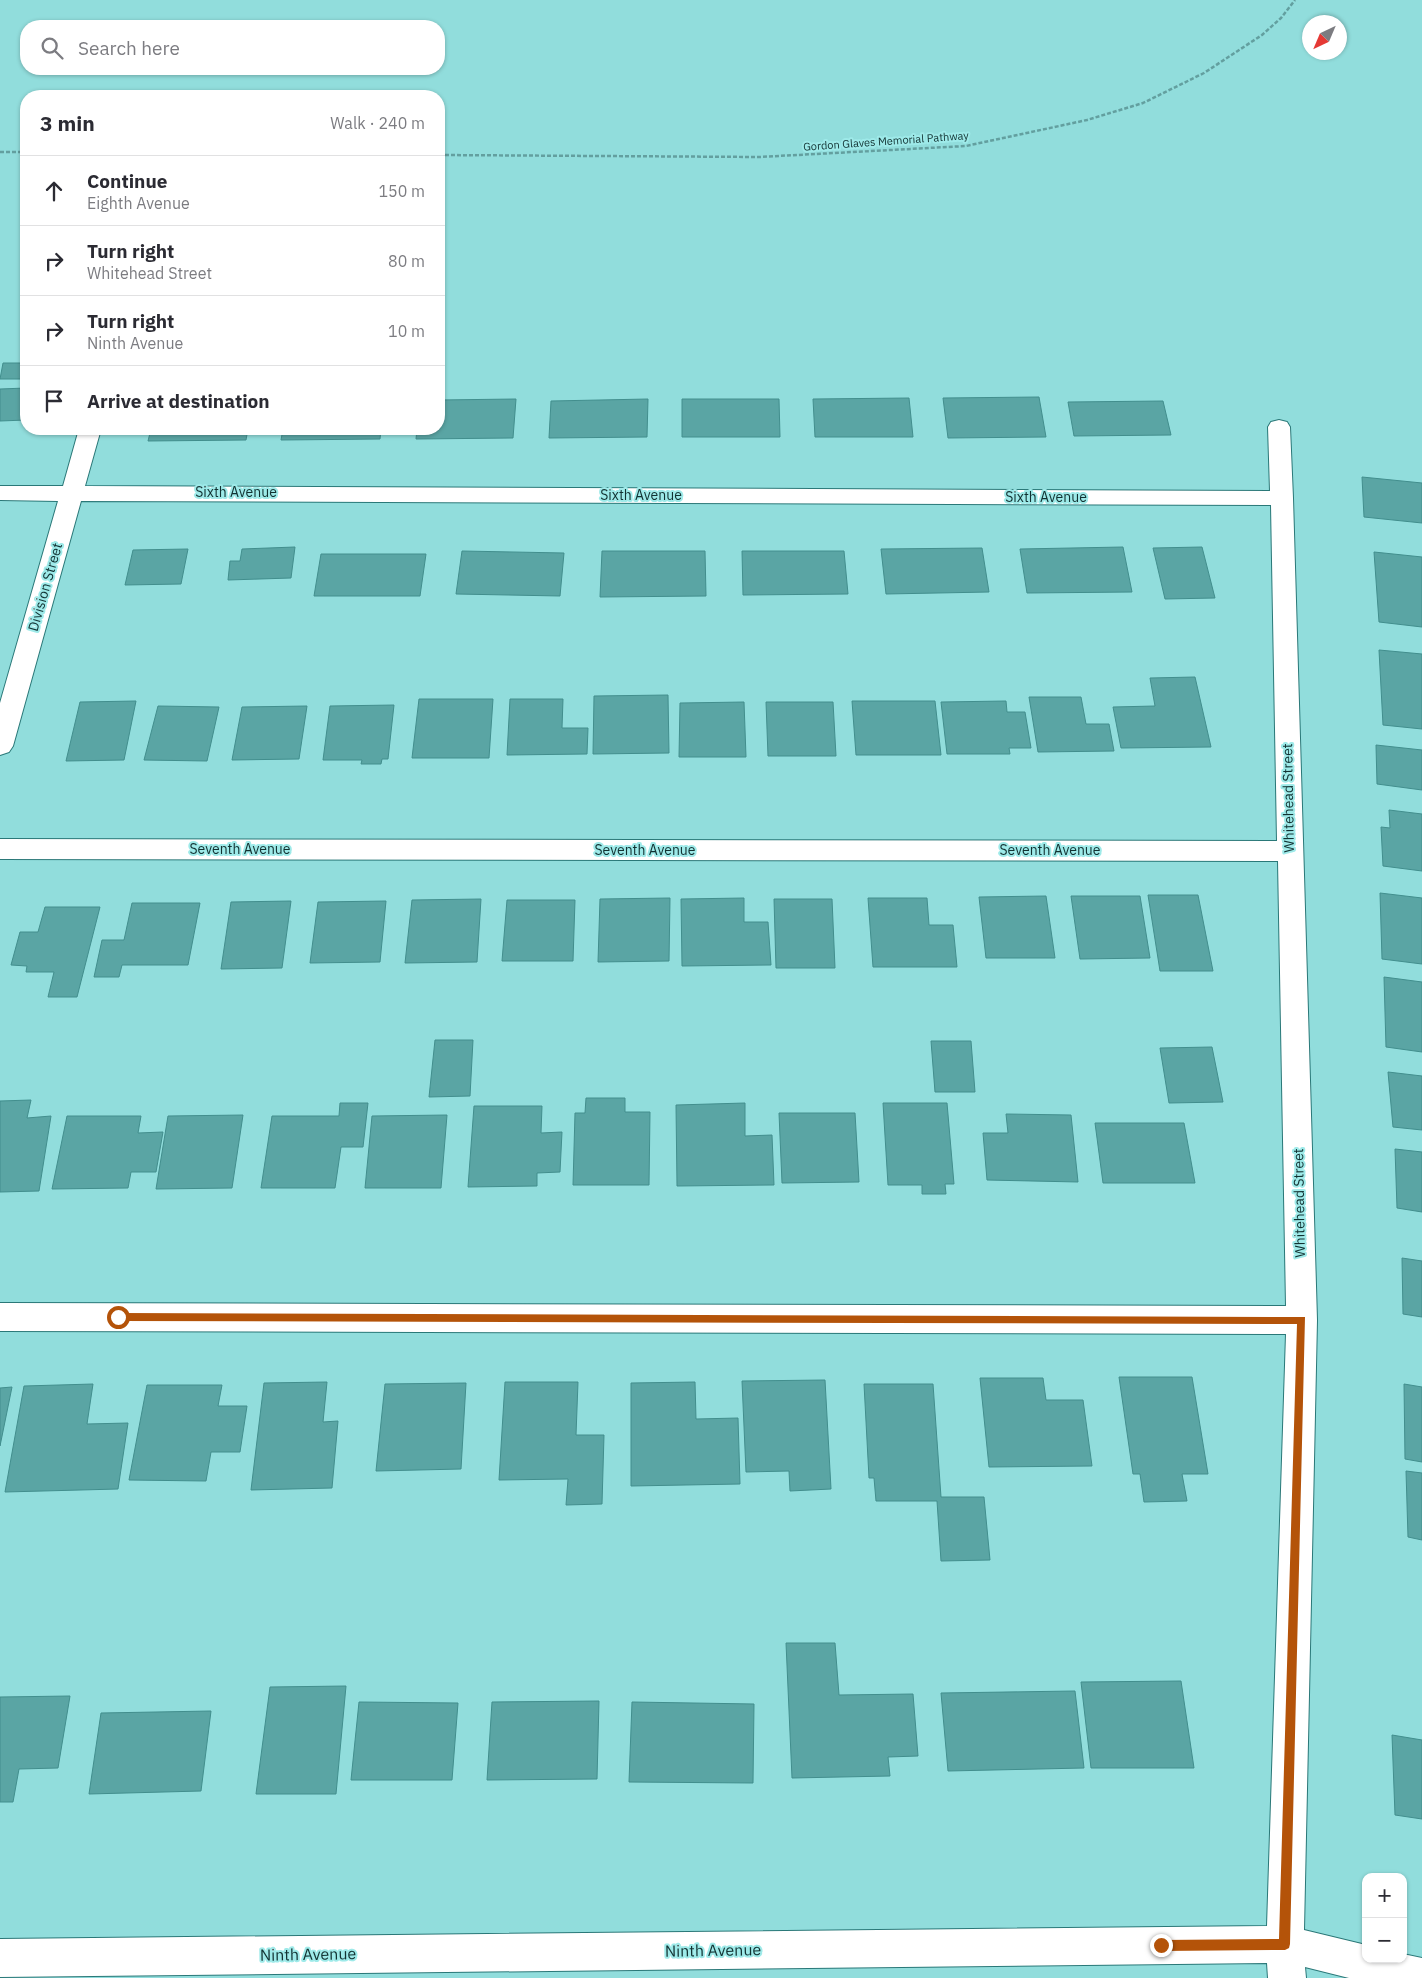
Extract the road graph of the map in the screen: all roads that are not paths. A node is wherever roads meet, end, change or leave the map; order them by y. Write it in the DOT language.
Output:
graph roads {
  1 [pos="1279,427"];
  2 [pos="88,435"];
  3 [pos="72,491"];
  4 [pos="0,492"];
  5 [pos="1282,498"];
  6 [pos="0,746"];
  7 [pos="0,849"];
  8 [pos="1289,851"];
  9 [pos="0,1317"];
  10 [pos="1302,1320"];
  11 [pos="0,1958"];
  12 [pos="1286,1961"];
  13 [pos="1422,1976"];
  1 -- 5 [label="street, Whitehead Street"];
  2 -- 3 [label="street, Division Street"];
  3 -- 4 [label="street, Sixth Avenue"];
  3 -- 5 [label="street, Sixth Avenue"];
  3 -- 6 [label="street, Division Street"];
  5 -- 8 [label="street, Whitehead Street"];
  7 -- 8 [label="street, Seventh Avenue"];
  8 -- 10 [label="street, Whitehead Street"];
  9 -- 10 [label="street"];
  10 -- 12 [label="street, Whitehead Street"];
  11 -- 12 [label="street, Ninth Avenue"];
  12 -- 13 [label="street, Ninth Avenue"];
}
